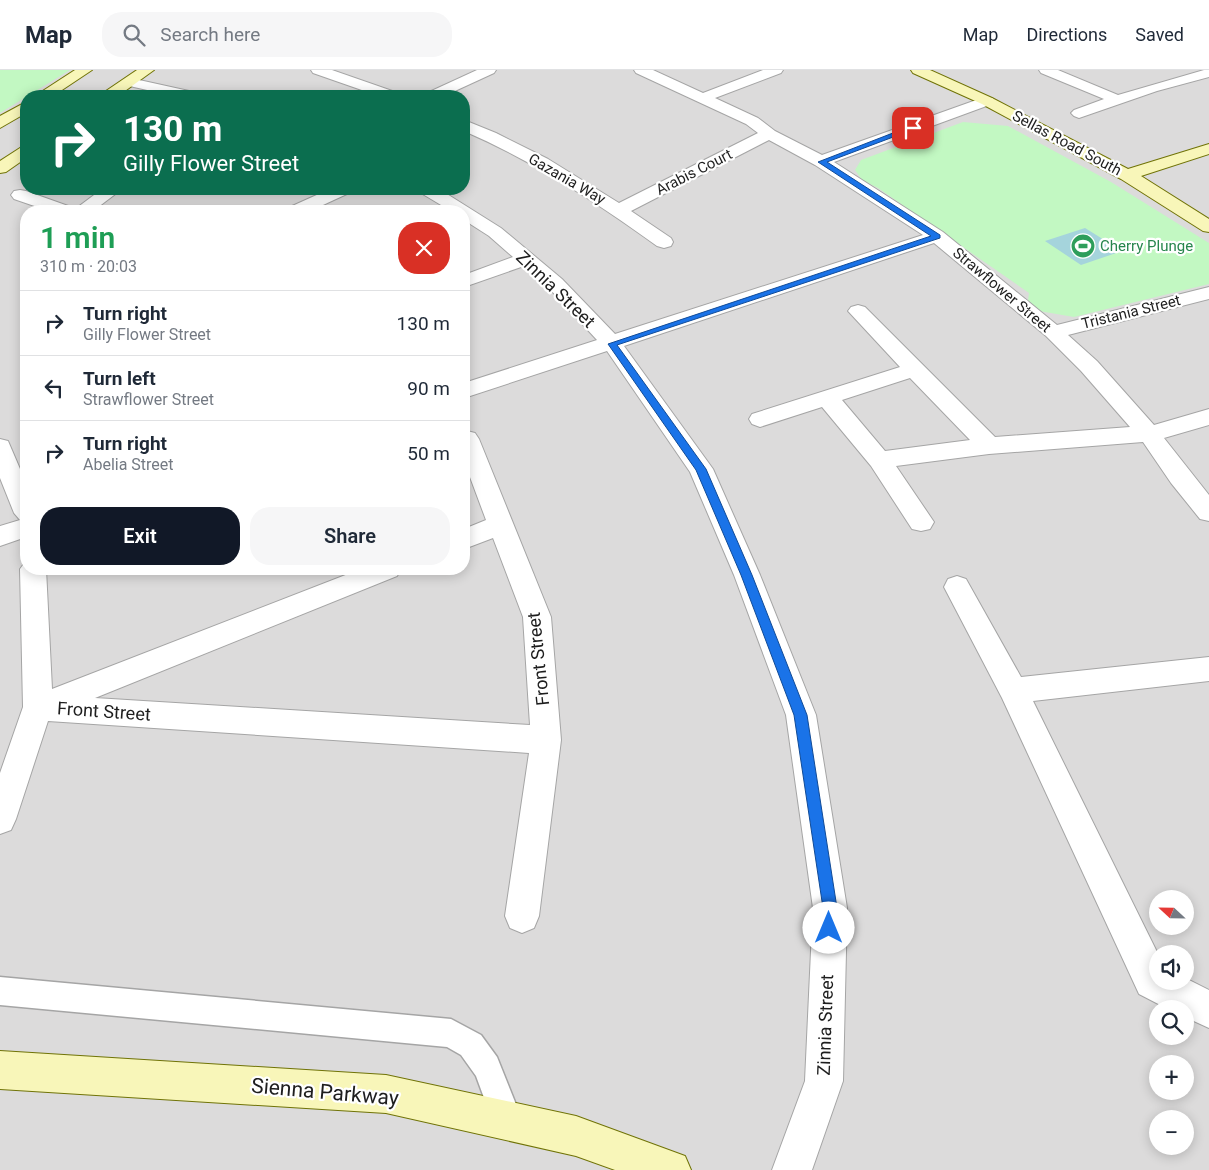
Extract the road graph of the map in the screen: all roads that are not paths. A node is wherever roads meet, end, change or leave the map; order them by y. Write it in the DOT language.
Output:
graph roads {
  1 [pos="84,70"];
  2 [pos="147,70"];
  3 [pos="318,70"];
  4 [pos="489,70"];
  5 [pos="641,70"];
  6 [pos="776,70"];
  7 [pos="918,70"];
  8 [pos="1046,70"];
  9 [pos="1178,70"];
  10 [pos="1202,75"];
  11 [pos="130,82"];
  12 [pos="52,90"];
  13 [pos="117,90"];
  14 [pos="166,90"];
  15 [pos="376,90"];
  16 [pos="445,90"];
  17 [pos="703,98"];
  18 [pos="987,100"];
  19 [pos="1118,100"];
  20 [pos="20,111"];
  21 [pos="1078,112"];
  22 [pos="0,123"];
  23 [pos="470,128"];
  24 [pos="768,134"];
  25 [pos="1209,149"];
  26 [pos="20,155"];
  27 [pos="822,162"];
  28 [pos="0,168"];
  29 [pos="1127,175"];
  30 [pos="20,195"];
  31 [pos="105,195"];
  32 [pos="329,195"];
  33 [pos="436,195"];
  34 [pos="48,205"];
  35 [pos="90,205"];
  36 [pos="309,205"];
  37 [pos="452,205"];
  38 [pos="619,210"];
  39 [pos="470,216"];
  40 [pos="1209,227"];
  41 [pos="937,236"];
  42 [pos="664,242"];
  43 [pos="526,259"];
  44 [pos="470,279"];
  45 [pos="1209,293"];
  46 [pos="858,311"];
  47 [pos="1053,332"];
  48 [pos="612,344"];
  49 [pos="915,369"];
  50 [pos="470,389"];
  51 [pos="828,399"];
  52 [pos="1209,417"];
  53 [pos="760,420"];
  54 [pos="1149,434"];
  55 [pos="0,446"];
  56 [pos="470,446"];
  57 [pos="989,446"];
  58 [pos="879,460"];
  59 [pos="20,497"];
  60 [pos="1209,512"];
  61 [pos="922,522"];
  62 [pos="501,524"];
  63 [pos="20,530"];
  64 [pos="0,536"];
  65 [pos="470,537"];
  66 [pos="33,575"];
  67 [pos="373,575"];
  68 [pos="957,587"];
  69 [pos="1209,669"];
  70 [pos="1013,691"];
  71 [pos="38,707"];
  72 [pos="546,740"];
  73 [pos="0,819"];
  74 [pos="522,916"];
  75 [pos="0,992"];
  76 [pos="1209,1010"];
  77 [pos="0,1070"];
  78 [pos="508,1122"];
  79 [pos="671,1170"];
  80 [pos="792,1170"];
  1 -- 12 [label="street"];
  2 -- 11 [label="street"];
  3 -- 15 [label="street"];
  4 -- 16 [label="street"];
  5 -- 17 [label="street, Strawflower Street"];
  6 -- 17 [label="street"];
  7 -- 18 [label="street, Sellas Road South"];
  8 -- 19 [label="street"];
  9 -- 10 [label="street"];
  10 -- 19 [label="street"];
  11 -- 13 [label="street"];
  11 -- 14 [label="street"];
  17 -- 24 [label="street, Strawflower Street"];
  18 -- 27 [label="street"];
  18 -- 29 [label="street, Sellas Road South"];
  19 -- 21 [label="street"];
  20 -- 22 [label="street"];
  23 -- 38 [label="street, Gazania Way"];
  24 -- 27 [label="street, Strawflower Street"];
  24 -- 38 [label="street, Arabis Court"];
  25 -- 29 [label="street"];
  26 -- 28 [label="street"];
  27 -- 41 [label="street, Strawflower Street"];
  29 -- 40 [label="street, Sellas Road South"];
  30 -- 34 [label="street"];
  31 -- 35 [label="street"];
  32 -- 36 [label="street"];
  33 -- 37 [label="street, Zinnia Street"];
  38 -- 42 [label="street, Gazania Way"];
  39 -- 43 [label="street, Zinnia Street"];
  41 -- 47 [label="street, Strawflower Street"];
  41 -- 48 [label="street"];
  43 -- 44 [label="street"];
  43 -- 48 [label="street, Zinnia Street"];
  45 -- 47 [label="street, Tristania Street"];
  46 -- 49 [label="street"];
  47 -- 54 [label="street, Strawflower Street"];
  48 -- 50 [label="street"];
  48 -- 80 [label="street, Zinnia Street"];
  49 -- 51 [label="street"];
  49 -- 57 [label="street"];
  51 -- 53 [label="street"];
  51 -- 58 [label="street"];
  52 -- 54 [label="street"];
  54 -- 57 [label="street"];
  54 -- 60 [label="street, Strawflower Street"];
  55 -- 59 [label="street"];
  56 -- 62 [label="street, Front Street"];
  57 -- 58 [label="street"];
  58 -- 61 [label="street"];
  62 -- 65 [label="street"];
  62 -- 72 [label="street, Front Street"];
  63 -- 64 [label="street"];
  66 -- 71 [label="street"];
  67 -- 71 [label="street, Front Street"];
  68 -- 70 [label="street"];
  69 -- 70 [label="street"];
  70 -- 76 [label="street"];
  71 -- 72 [label="street, Front Street"];
  71 -- 73 [label="street"];
  72 -- 74 [label="street, Front Street"];
  75 -- 78 [label="lane"];
  77 -- 78 [label="street, Sienna Parkway"];
  78 -- 79 [label="street, Sienna Parkway"];
}
